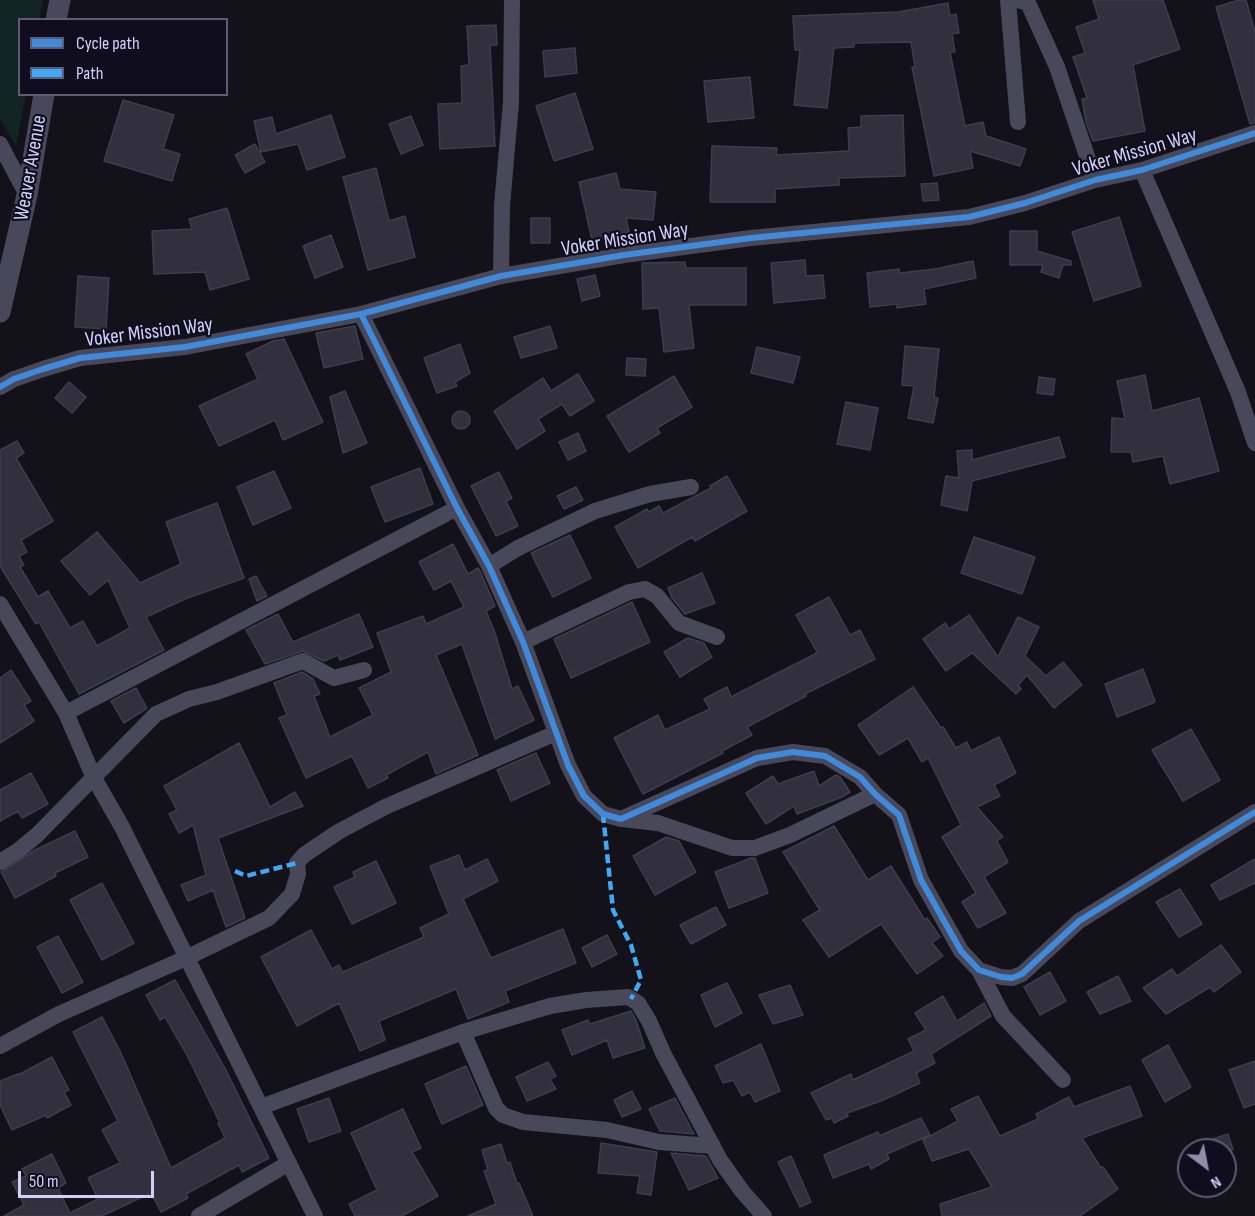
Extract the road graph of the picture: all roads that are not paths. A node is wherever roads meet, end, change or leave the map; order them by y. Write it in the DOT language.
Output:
graph roads {
  1 [pos="60,0"];
  2 [pos="512,0"];
  3 [pos="1008,0"];
  4 [pos="1018,0"];
  5 [pos="56,18"];
  6 [pos="44,96"];
  7 [pos="1018,122"];
  8 [pos="1255,133"];
  9 [pos="0,144"];
  10 [pos="1142,170"];
  11 [pos="1095,180"];
  12 [pos="27,195"];
  13 [pos="501,276"];
  14 [pos="0,312"];
  15 [pos="361,314"];
  16 [pos="0,387"];
  17 [pos="1255,443"];
  18 [pos="691,488"];
  19 [pos="457,508"];
  20 [pos="489,566"];
  21 [pos="0,604"];
  22 [pos="717,637"];
  23 [pos="523,642"];
  24 [pos="364,670"];
  25 [pos="66,713"];
  26 [pos="556,733"];
  27 [pos="94,778"];
  28 [pos="875,794"];
  29 [pos="1255,812"];
  30 [pos="621,819"];
  31 [pos="0,862"];
  32 [pos="186,958"];
  33 [pos="979,969"];
  34 [pos="463,1032"];
  35 [pos="0,1046"];
  36 [pos="1063,1080"];
  37 [pos="261,1107"];
  38 [pos="712,1146"];
  39 [pos="289,1163"];
  40 [pos="199,1216"];
  41 [pos="315,1216"];
  42 [pos="764,1216"];
  1 -- 5 [label="street"];
  2 -- 13 [label="street"];
  3 -- 7 [label="street"];
  4 -- 11 [label="street"];
  6 -- 12 [label="street, Weaver Avenue"];
  8 -- 10 [label="street, Voker Mission Way"];
  9 -- 12 [label="street"];
  10 -- 11 [label="street, Voker Mission Way"];
  10 -- 17 [label="street"];
  11 -- 13 [label="street, Voker Mission Way"];
  12 -- 14 [label="street, Weaver Avenue"];
  13 -- 15 [label="street, Voker Mission Way"];
  15 -- 16 [label="street, Voker Mission Way"];
  15 -- 19 [label="street"];
  18 -- 20 [label="street"];
  19 -- 20 [label="street"];
  19 -- 25 [label="street"];
  20 -- 23 [label="street"];
  21 -- 25 [label="street"];
  22 -- 23 [label="street"];
  23 -- 26 [label="street"];
  24 -- 27 [label="street"];
  25 -- 27 [label="street"];
  26 -- 30 [label="street"];
  26 -- 32 [label="street"];
  27 -- 31 [label="street"];
  27 -- 32 [label="street"];
  28 -- 30 [label="street"];
  28 -- 30 [label="street"];
  28 -- 33 [label="street"];
  29 -- 33 [label="street"];
  32 -- 35 [label="street"];
  32 -- 37 [label="street"];
  33 -- 36 [label="street"];
  34 -- 37 [label="street"];
  34 -- 38 [label="street"];
  34 -- 38 [label="street"];
  37 -- 39 [label="street"];
  38 -- 42 [label="street"];
  39 -- 40 [label="street"];
  39 -- 41 [label="street"];
}
